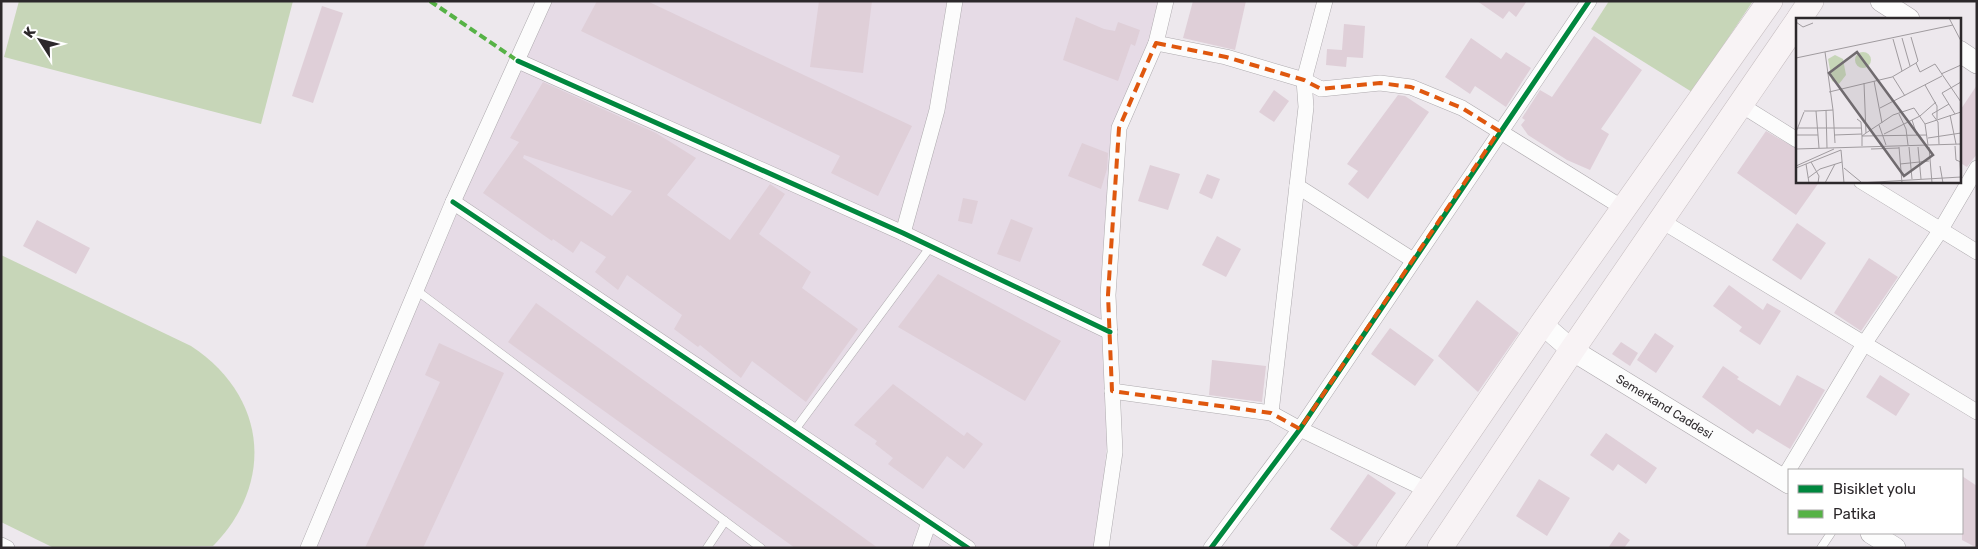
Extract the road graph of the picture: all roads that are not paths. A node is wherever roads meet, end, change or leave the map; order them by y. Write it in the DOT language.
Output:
graph roads {
  1 [pos="544,1"];
  2 [pos="955,1"];
  3 [pos="1166,1"];
  4 [pos="1325,1"];
  5 [pos="1770,1"];
  6 [pos="1811,1"];
  7 [pos="1881,1"];
  8 [pos="1584,3"];
  9 [pos="1800,18"];
  10 [pos="1907,18"];
  11 [pos="1796,23"];
  12 [pos="1156,43"];
  13 [pos="1960,52"];
  14 [pos="518,61"];
  15 [pos="1977,63"];
  16 [pos="1304,80"];
  17 [pos="1741,105"];
  18 [pos="1499,131"];
  19 [pos="1796,139"];
  20 [pos="1977,168"];
  21 [pos="1864,182"];
  22 [pos="1296,186"];
  23 [pos="453,202"];
  24 [pos="1624,208"];
  25 [pos="1660,220"];
  26 [pos="1940,231"];
  27 [pos="903,233"];
  28 [pos="932,246"];
  29 [pos="1977,252"];
  30 [pos="1413,260"];
  31 [pos="416,290"];
  32 [pos="1542,324"];
  33 [pos="1110,332"];
  34 [pos="1864,344"];
  35 [pos="1572,350"];
  36 [pos="1112,391"];
  37 [pos="1977,412"];
  38 [pos="1271,413"];
  39 [pos="1300,429"];
  40 [pos="794,431"];
  41 [pos="1793,469"];
  42 [pos="1786,481"];
  43 [pos="1428,490"];
  44 [pos="725,521"];
  45 [pos="929,522"];
  46 [pos="1830,534"];
  47 [pos="1873,534"];
  48 [pos="1,545"];
  49 [pos="7,548"];
  50 [pos="308,548"];
  51 [pos="706,548"];
  52 [pos="761,548"];
  53 [pos="920,548"];
  54 [pos="968,548"];
  55 [pos="1101,548"];
  56 [pos="1210,548"];
  57 [pos="1389,548"];
  58 [pos="1440,548"];
  59 [pos="1821,548"];
  60 [pos="1895,548"];
  1 -- 14 [label="street"];
  2 -- 27 [label="street"];
  3 -- 12 [label="street"];
  4 -- 16 [label="street"];
  5 -- 24 [label="main road"];
  6 -- 9 [label="main road"];
  7 -- 10 [label="street"];
  8 -- 18 [label="street"];
  11 -- 17 [label="main road"];
  12 -- 16 [label="street"];
  12 -- 33 [label="street"];
  13 -- 15 [label="street"];
  14 -- 23 [label="street"];
  14 -- 27 [label="street"];
  16 -- 18 [label="street"];
  16 -- 22 [label="street"];
  17 -- 19 [label="street"];
  17 -- 25 [label="main road"];
  18 -- 24 [label="street"];
  18 -- 30 [label="street"];
  20 -- 26 [label="street"];
  21 -- 26 [label="street"];
  22 -- 30 [label="street"];
  22 -- 38 [label="street"];
  23 -- 31 [label="street"];
  23 -- 40 [label="street"];
  24 -- 32 [label="main road"];
  25 -- 34 [label="street"];
  25 -- 35 [label="main road"];
  26 -- 29 [label="street"];
  26 -- 34 [label="street"];
  27 -- 28 [label="street"];
  28 -- 33 [label="street"];
  28 -- 40 [label="lane"];
  30 -- 39 [label="street"];
  31 -- 44 [label="lane"];
  31 -- 50 [label="street"];
  32 -- 35 [label="street, Semerkand Caddesi"];
  32 -- 43 [label="main road"];
  33 -- 36 [label="street"];
  34 -- 37 [label="street"];
  34 -- 41 [label="street"];
  35 -- 42 [label="street, Semerkand Caddesi"];
  35 -- 58 [label="main road"];
  36 -- 38 [label="street"];
  36 -- 55 [label="street"];
  38 -- 39 [label="street"];
  39 -- 43 [label="street"];
  39 -- 56 [label="street"];
  40 -- 45 [label="street"];
  43 -- 57 [label="main road"];
  44 -- 51 [label="lane"];
  44 -- 52 [label="lane"];
  45 -- 53 [label="street"];
  45 -- 54 [label="street"];
  46 -- 59 [label="lane"];
  47 -- 60 [label="street"];
  48 -- 49 [label="street"];
}
